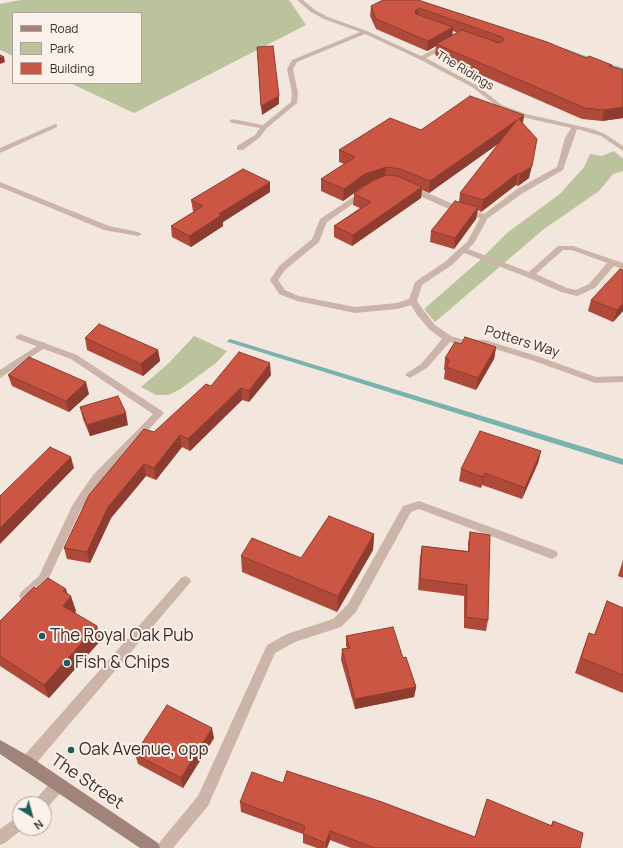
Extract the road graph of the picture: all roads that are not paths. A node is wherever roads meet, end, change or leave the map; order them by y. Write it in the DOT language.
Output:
graph roads {
  1 [pos="300,0"];
  2 [pos="365,32"];
  3 [pos="454,41"];
  4 [pos="421,58"];
  5 [pos="232,121"];
  6 [pos="55,126"];
  7 [pos="264,126"];
  8 [pos="575,126"];
  9 [pos="622,146"];
  10 [pos="240,148"];
  11 [pos="0,150"];
  12 [pos="0,184"];
  13 [pos="399,184"];
  14 [pos="374,187"];
  15 [pos="485,217"];
  16 [pos="138,234"];
  17 [pos="463,250"];
  18 [pos="612,263"];
  19 [pos="623,266"];
  20 [pos="530,275"];
  21 [pos="413,301"];
  22 [pos="20,337"];
  23 [pos="448,338"];
  24 [pos="43,345"];
  25 [pos="0,375"];
  26 [pos="410,375"];
  27 [pos="623,379"];
  28 [pos="552,554"];
  29 [pos="185,581"];
  30 [pos="19,603"];
  31 [pos="0,746"];
  32 [pos="27,763"];
  33 [pos="58,785"];
  34 [pos="48,796"];
  35 [pos="12,828"];
  36 [pos="0,838"];
  37 [pos="152,848"];
  38 [pos="164,848"];
  1 -- 2 [label="street, The Ridings"];
  2 -- 4 [label="street, The Ridings"];
  2 -- 7 [label="street"];
  3 -- 4 [label="street"];
  4 -- 8 [label="street, The Ridings"];
  5 -- 7 [label="street"];
  6 -- 11 [label="street"];
  7 -- 10 [label="street"];
  8 -- 9 [label="street, The Ridings"];
  8 -- 15 [label="street"];
  12 -- 16 [label="street"];
  13 -- 15 [label="street"];
  14 -- 21 [label="street"];
  15 -- 17 [label="street"];
  17 -- 20 [label="street"];
  17 -- 21 [label="street"];
  18 -- 19 [label="street"];
  18 -- 20 [label="street"];
  18 -- 20 [label="street"];
  21 -- 23 [label="street, Potters Way"];
  22 -- 24 [label="street"];
  23 -- 26 [label="street"];
  23 -- 27 [label="street, Potters Way"];
  24 -- 25 [label="street"];
  24 -- 30 [label="street"];
  28 -- 38 [label="street"];
  29 -- 32 [label="street"];
  31 -- 32 [label="main road, The Street"];
  32 -- 33 [label="main road, The Street"];
  33 -- 34 [label="street"];
  33 -- 37 [label="main road, The Street"];
  35 -- 36 [label="street"];
}
